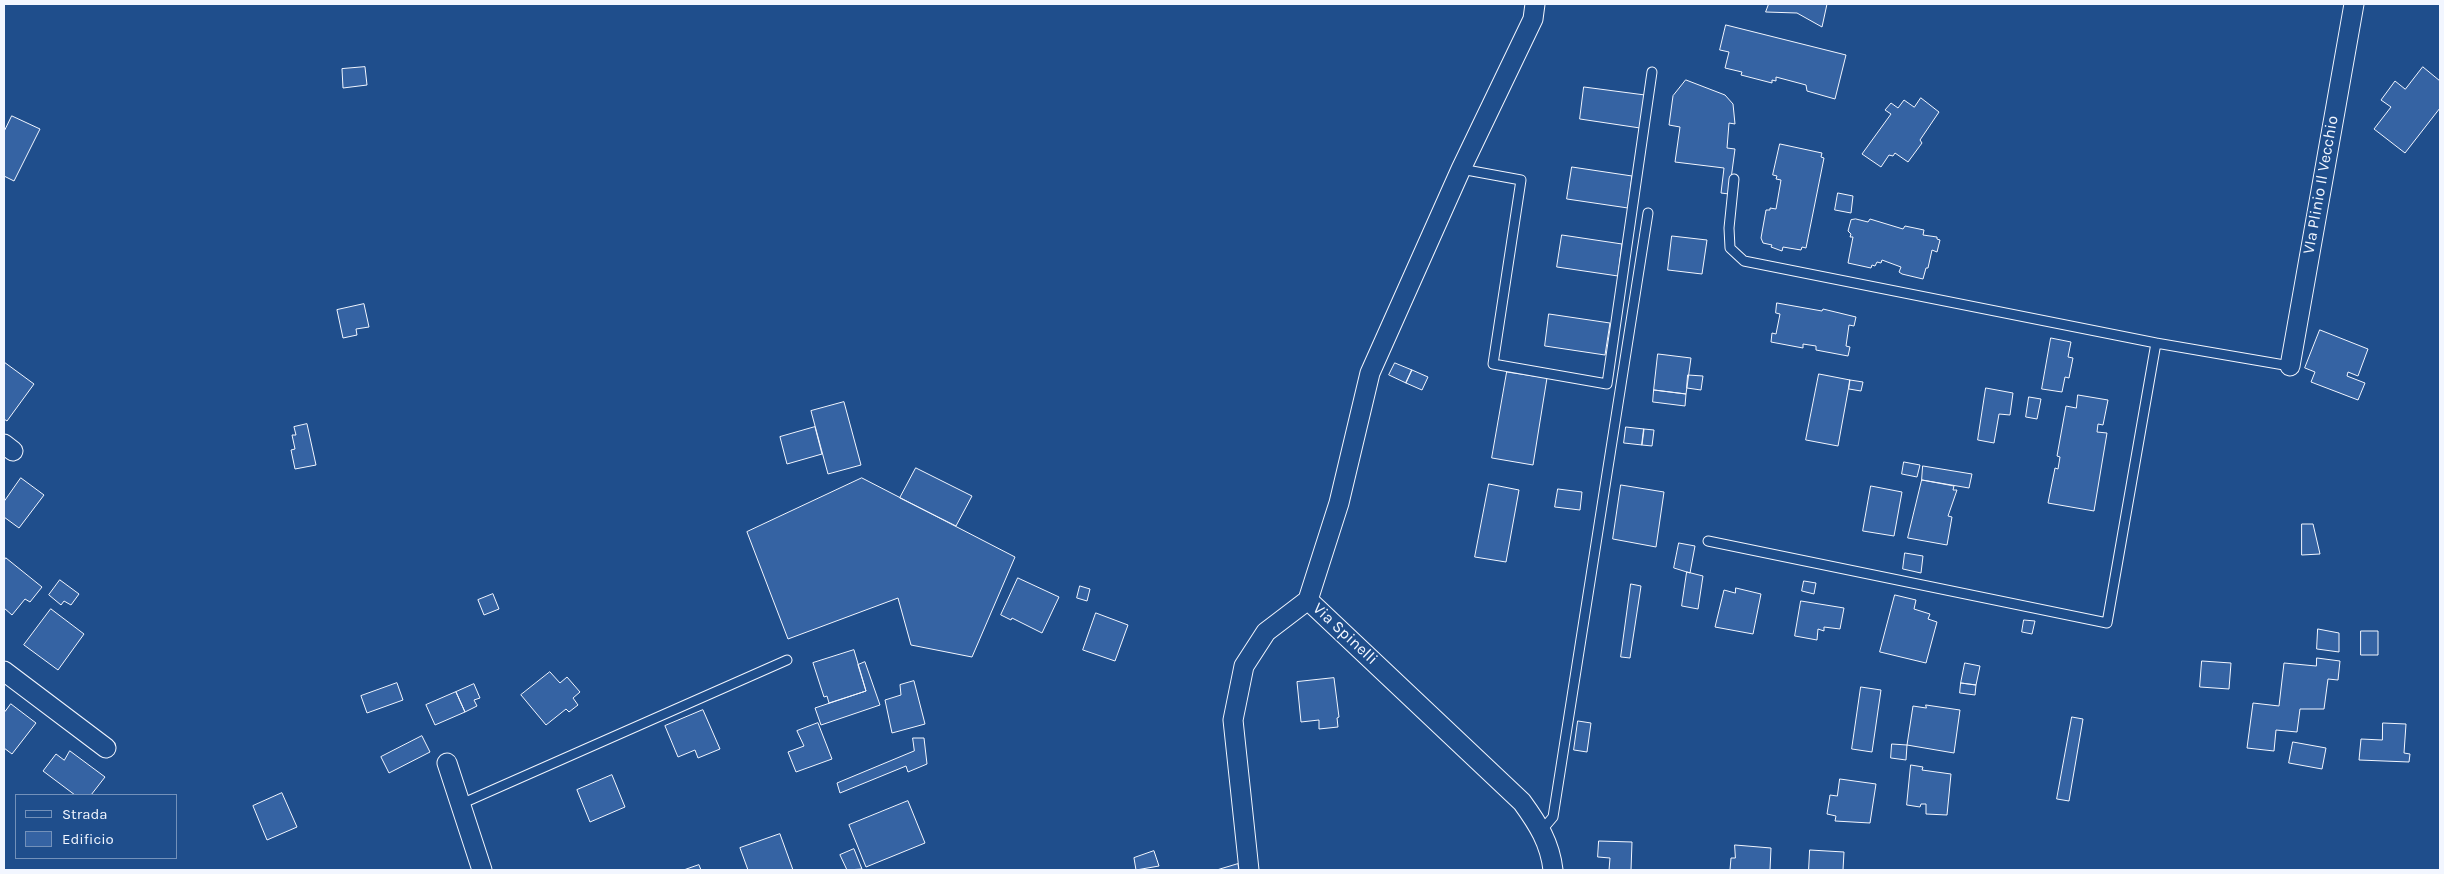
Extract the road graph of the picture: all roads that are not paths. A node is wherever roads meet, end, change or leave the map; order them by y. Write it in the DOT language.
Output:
graph roads {
  1 [pos="1535,4"];
  2 [pos="2354,4"];
  3 [pos="1652,72"];
  4 [pos="1461,169"];
  5 [pos="1734,179"];
  6 [pos="1648,212"];
  7 [pos="2156,343"];
  8 [pos="2290,366"];
  9 [pos="1708,541"];
  10 [pos="1308,600"];
  11 [pos="787,660"];
  12 [pos="4,671"];
  13 [pos="106,748"];
  14 [pos="447,763"];
  15 [pos="461,804"];
  16 [pos="1542,830"];
  17 [pos="482,870"];
  18 [pos="1249,870"];
  19 [pos="1553,870"];
  1 -- 4 [label="street"];
  2 -- 8 [label="street, VIa Plinio Il Vecchio"];
  3 -- 4 [label="lane"];
  4 -- 10 [label="street"];
  5 -- 7 [label="lane"];
  6 -- 16 [label="lane"];
  7 -- 8 [label="lane"];
  7 -- 9 [label="lane"];
  10 -- 16 [label="street, Via Spinelli"];
  10 -- 18 [label="street, Via Spinelli"];
  11 -- 15 [label="lane"];
  12 -- 13 [label="street"];
  14 -- 15 [label="street"];
  15 -- 17 [label="street"];
  16 -- 19 [label="street, Via Spinelli"];
}
